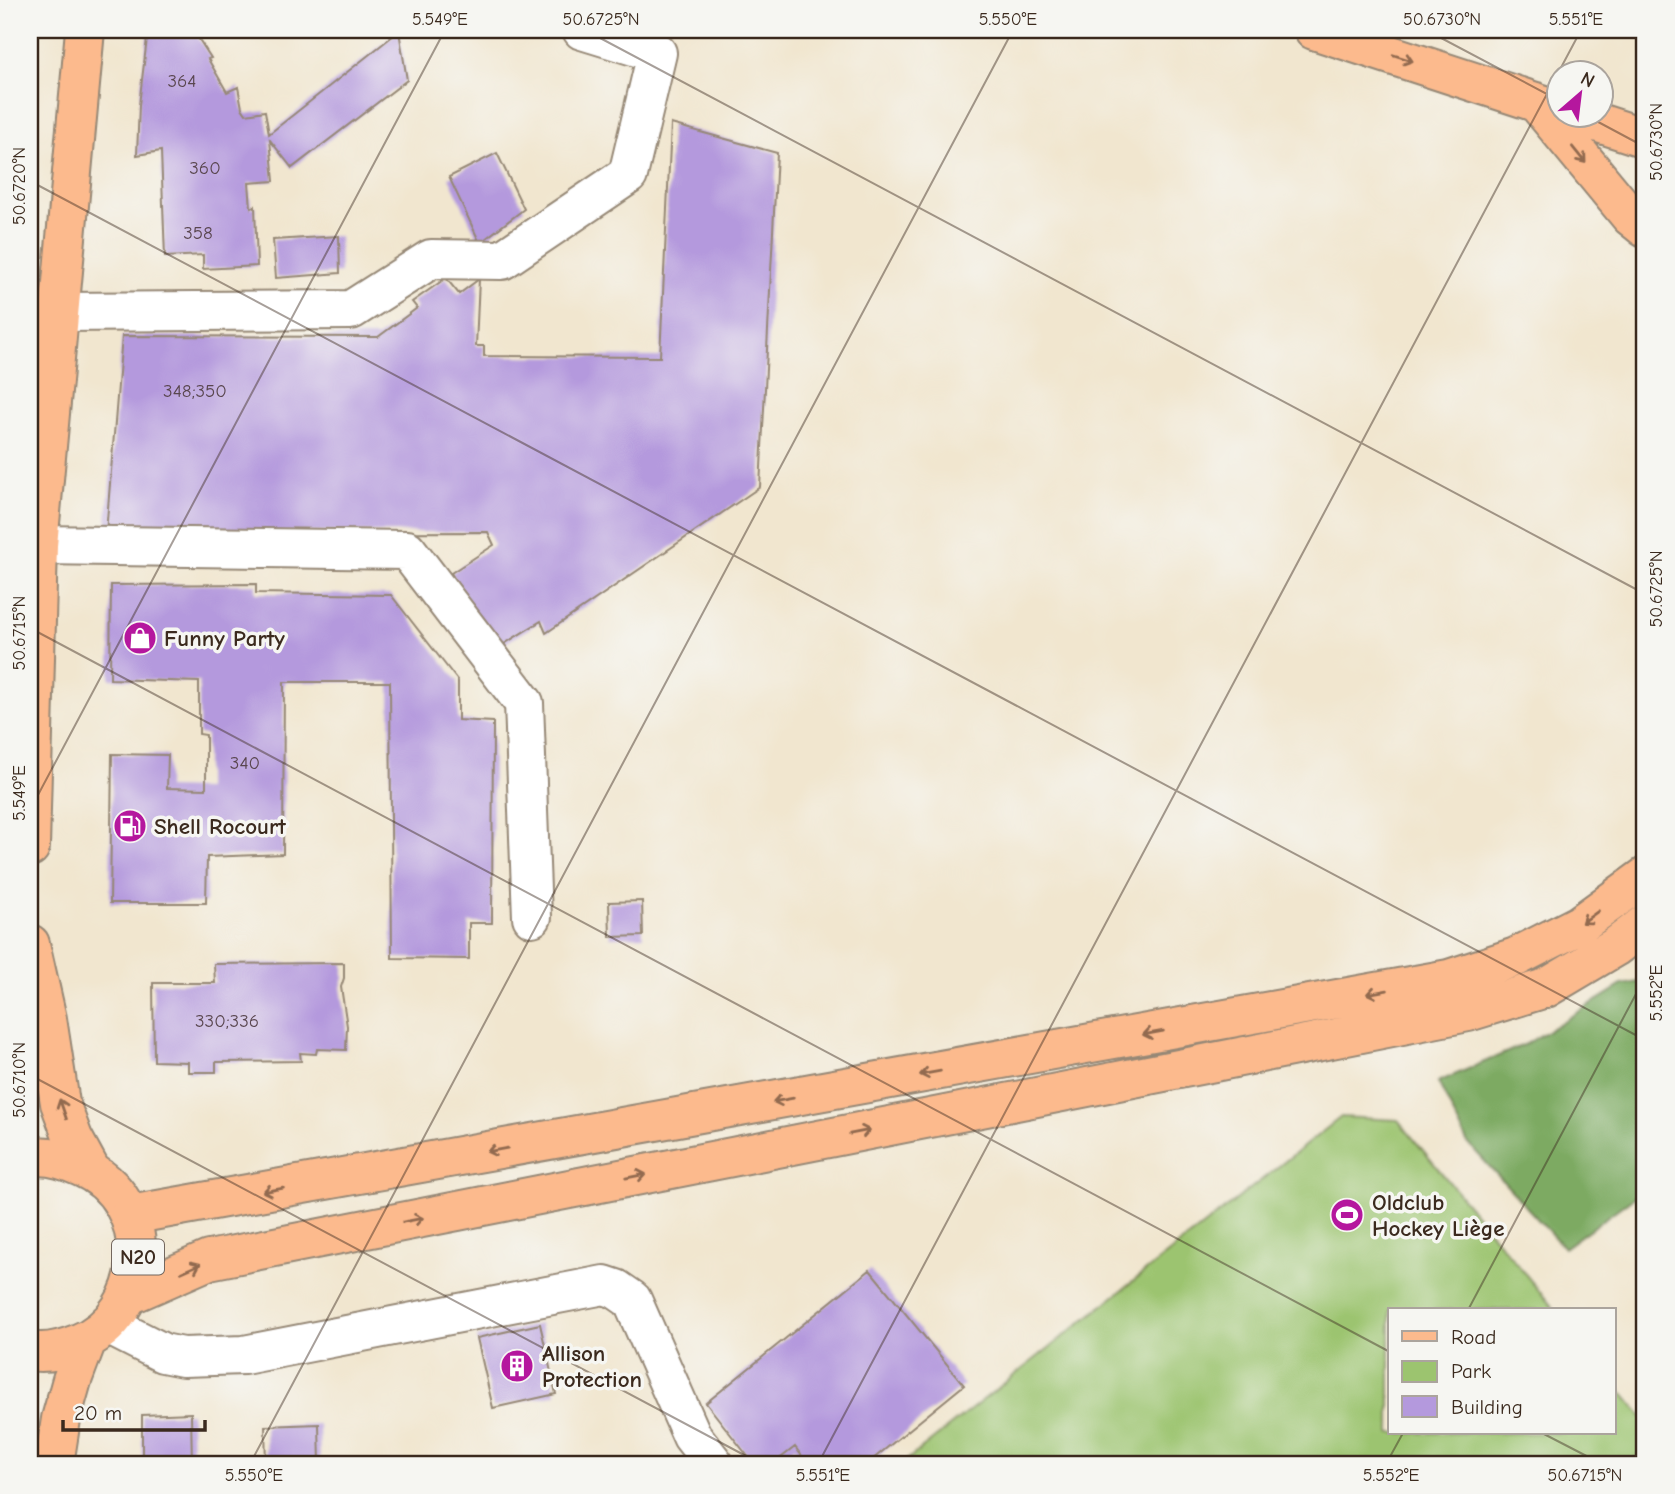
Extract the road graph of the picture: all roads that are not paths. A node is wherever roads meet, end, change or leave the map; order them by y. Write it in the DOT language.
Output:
graph roads {
  1 [pos="85,30"];
  2 [pos="582,30"];
  3 [pos="1314,30"];
  4 [pos="1546,105"];
  5 [pos="1616,129"];
  6 [pos="1566,130"];
  7 [pos="1645,138"];
  8 [pos="1645,228"];
  9 [pos="60,312"];
  10 [pos="38,545"];
  11 [pos="30,847"];
  12 [pos="1645,877"];
  13 [pos="532,917"];
  14 [pos="1645,923"];
  15 [pos="30,944"];
  16 [pos="30,1157"];
  17 [pos="91,1171"];
  18 [pos="130,1215"];
  19 [pos="108,1320"];
  20 [pos="30,1351"];
  21 [pos="54,1464"];
  22 [pos="714,1464"];
  1 -- 9 [label="main road"];
  2 -- 9 [label="lane"];
  3 -- 4 [label="main road, one-way"];
  5 -- 7 [label="main road"];
  6 -- 8 [label="main road, one-way"];
  9 -- 10 [label="main road"];
  10 -- 11 [label="main road"];
  10 -- 13 [label="lane"];
  12 -- 18 [label="main road, one-way"];
  19 -- 14 [label="main road, one-way"];
  17 -- 15 [label="main road, N20, one-way"];
  16 -- 17 [label="main road, N20"];
  17 -- 18 [label="main road, N20"];
  18 -- 19 [label="main road, N20"];
  19 -- 20 [label="main road"];
  19 -- 21 [label="main road"];
  19 -- 22 [label="lane"];
}
